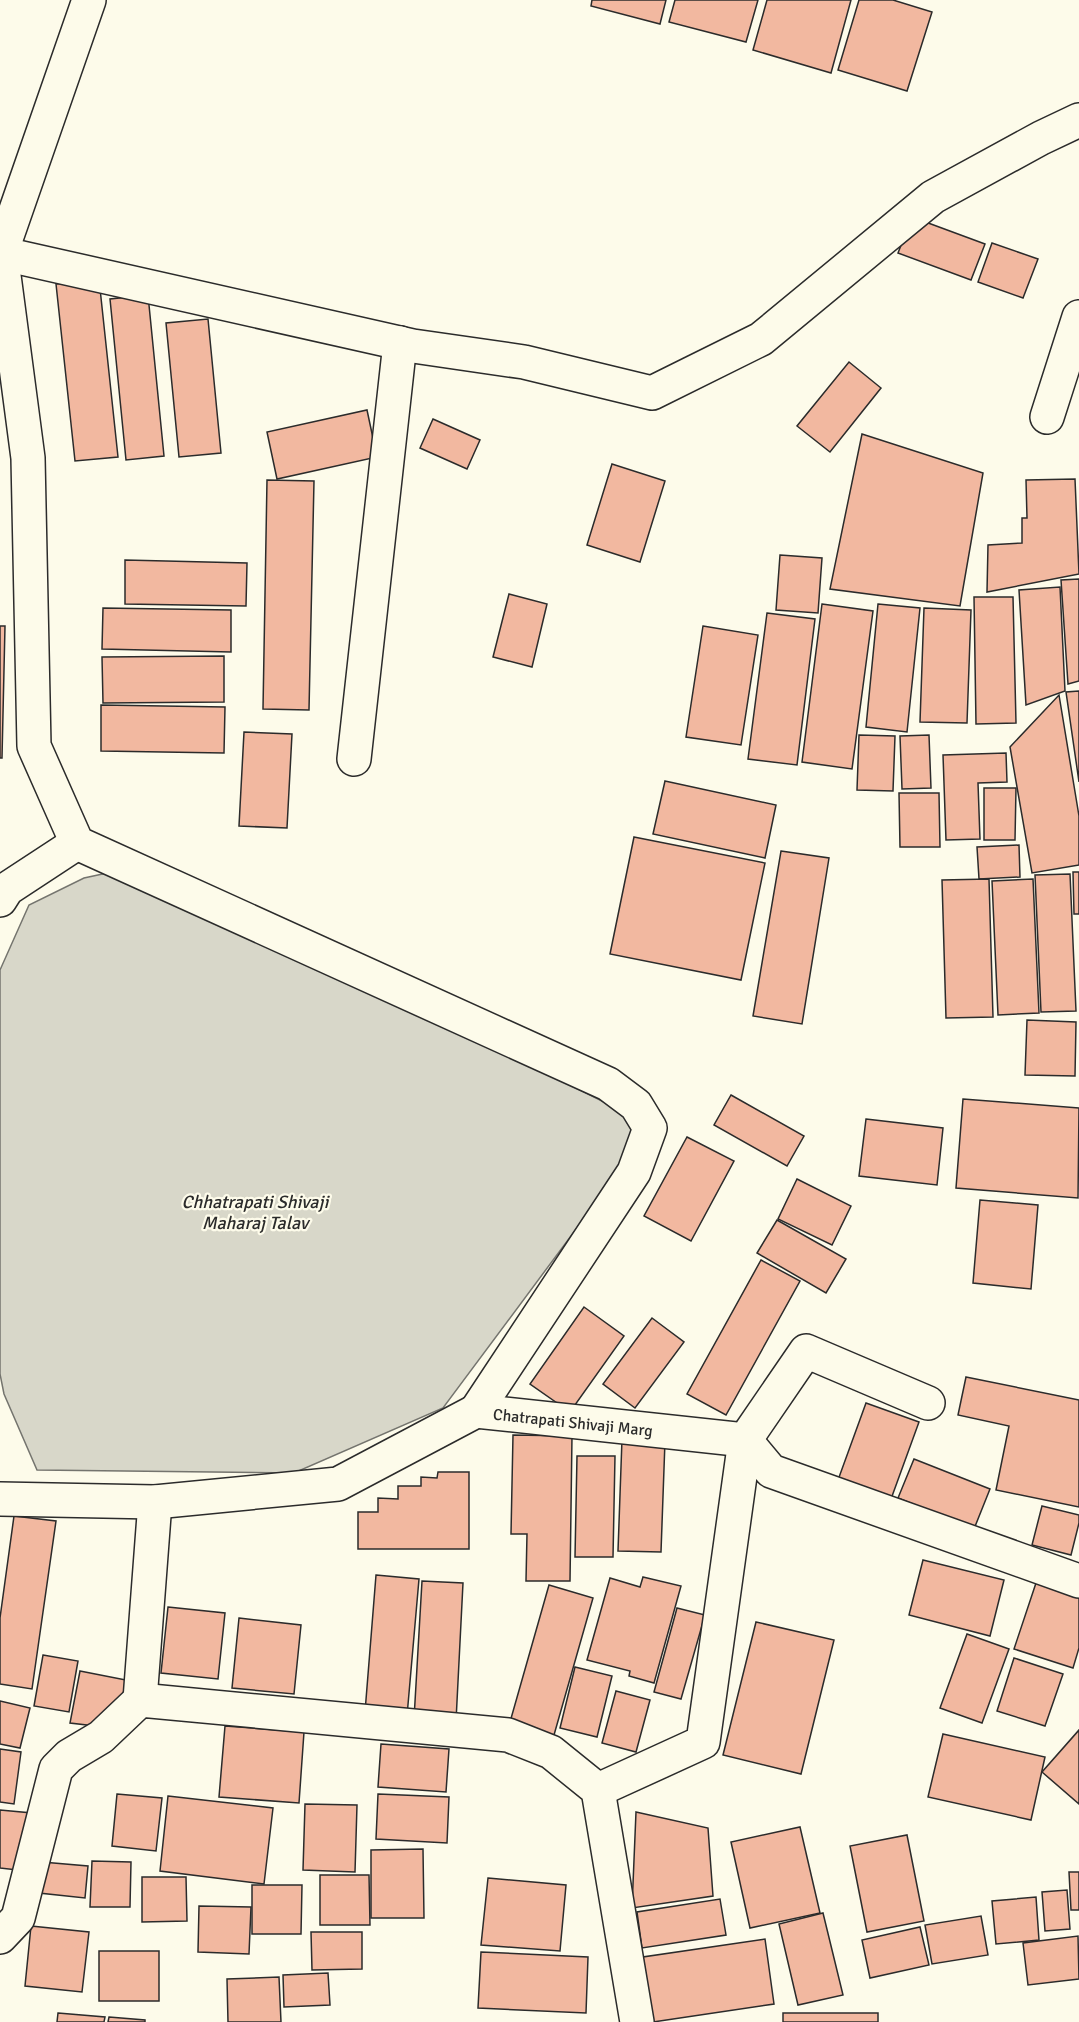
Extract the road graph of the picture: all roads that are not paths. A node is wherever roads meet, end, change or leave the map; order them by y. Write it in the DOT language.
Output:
graph roads {
  1 [pos="89,0"];
  2 [pos="1079,120"];
  3 [pos="1,253"];
  4 [pos="1079,317"];
  5 [pos="399,343"];
  6 [pos="1047,417"];
  7 [pos="354,759"];
  8 [pos="76,843"];
  9 [pos="0,900"];
  10 [pos="927,1403"];
  11 [pos="476,1411"];
  12 [pos="746,1440"];
  13 [pos="0,1499"];
  14 [pos="154,1502"];
  15 [pos="1079,1581"];
  16 [pos="140,1700"];
  17 [pos="598,1790"];
  18 [pos="13,1886"];
  19 [pos="0,1937"];
  20 [pos="637,2022"];
  1 -- 3 [label="street"];
  2 -- 5 [label="street"];
  3 -- 5 [label="street"];
  3 -- 8 [label="street"];
  4 -- 6 [label="street"];
  5 -- 7 [label="street"];
  8 -- 9 [label="street"];
  8 -- 11 [label="street"];
  10 -- 12 [label="street"];
  11 -- 12 [label="street, Chatrapati Shivaji Marg"];
  11 -- 14 [label="street, Chatrapati Shivaji Marg"];
  12 -- 15 [label="street"];
  12 -- 17 [label="street"];
  13 -- 14 [label="street, Chatrapati Shivaji Marg"];
  14 -- 16 [label="street"];
  16 -- 17 [label="street"];
  16 -- 18 [label="street"];
  17 -- 20 [label="street"];
  18 -- 19 [label="street"];
}
